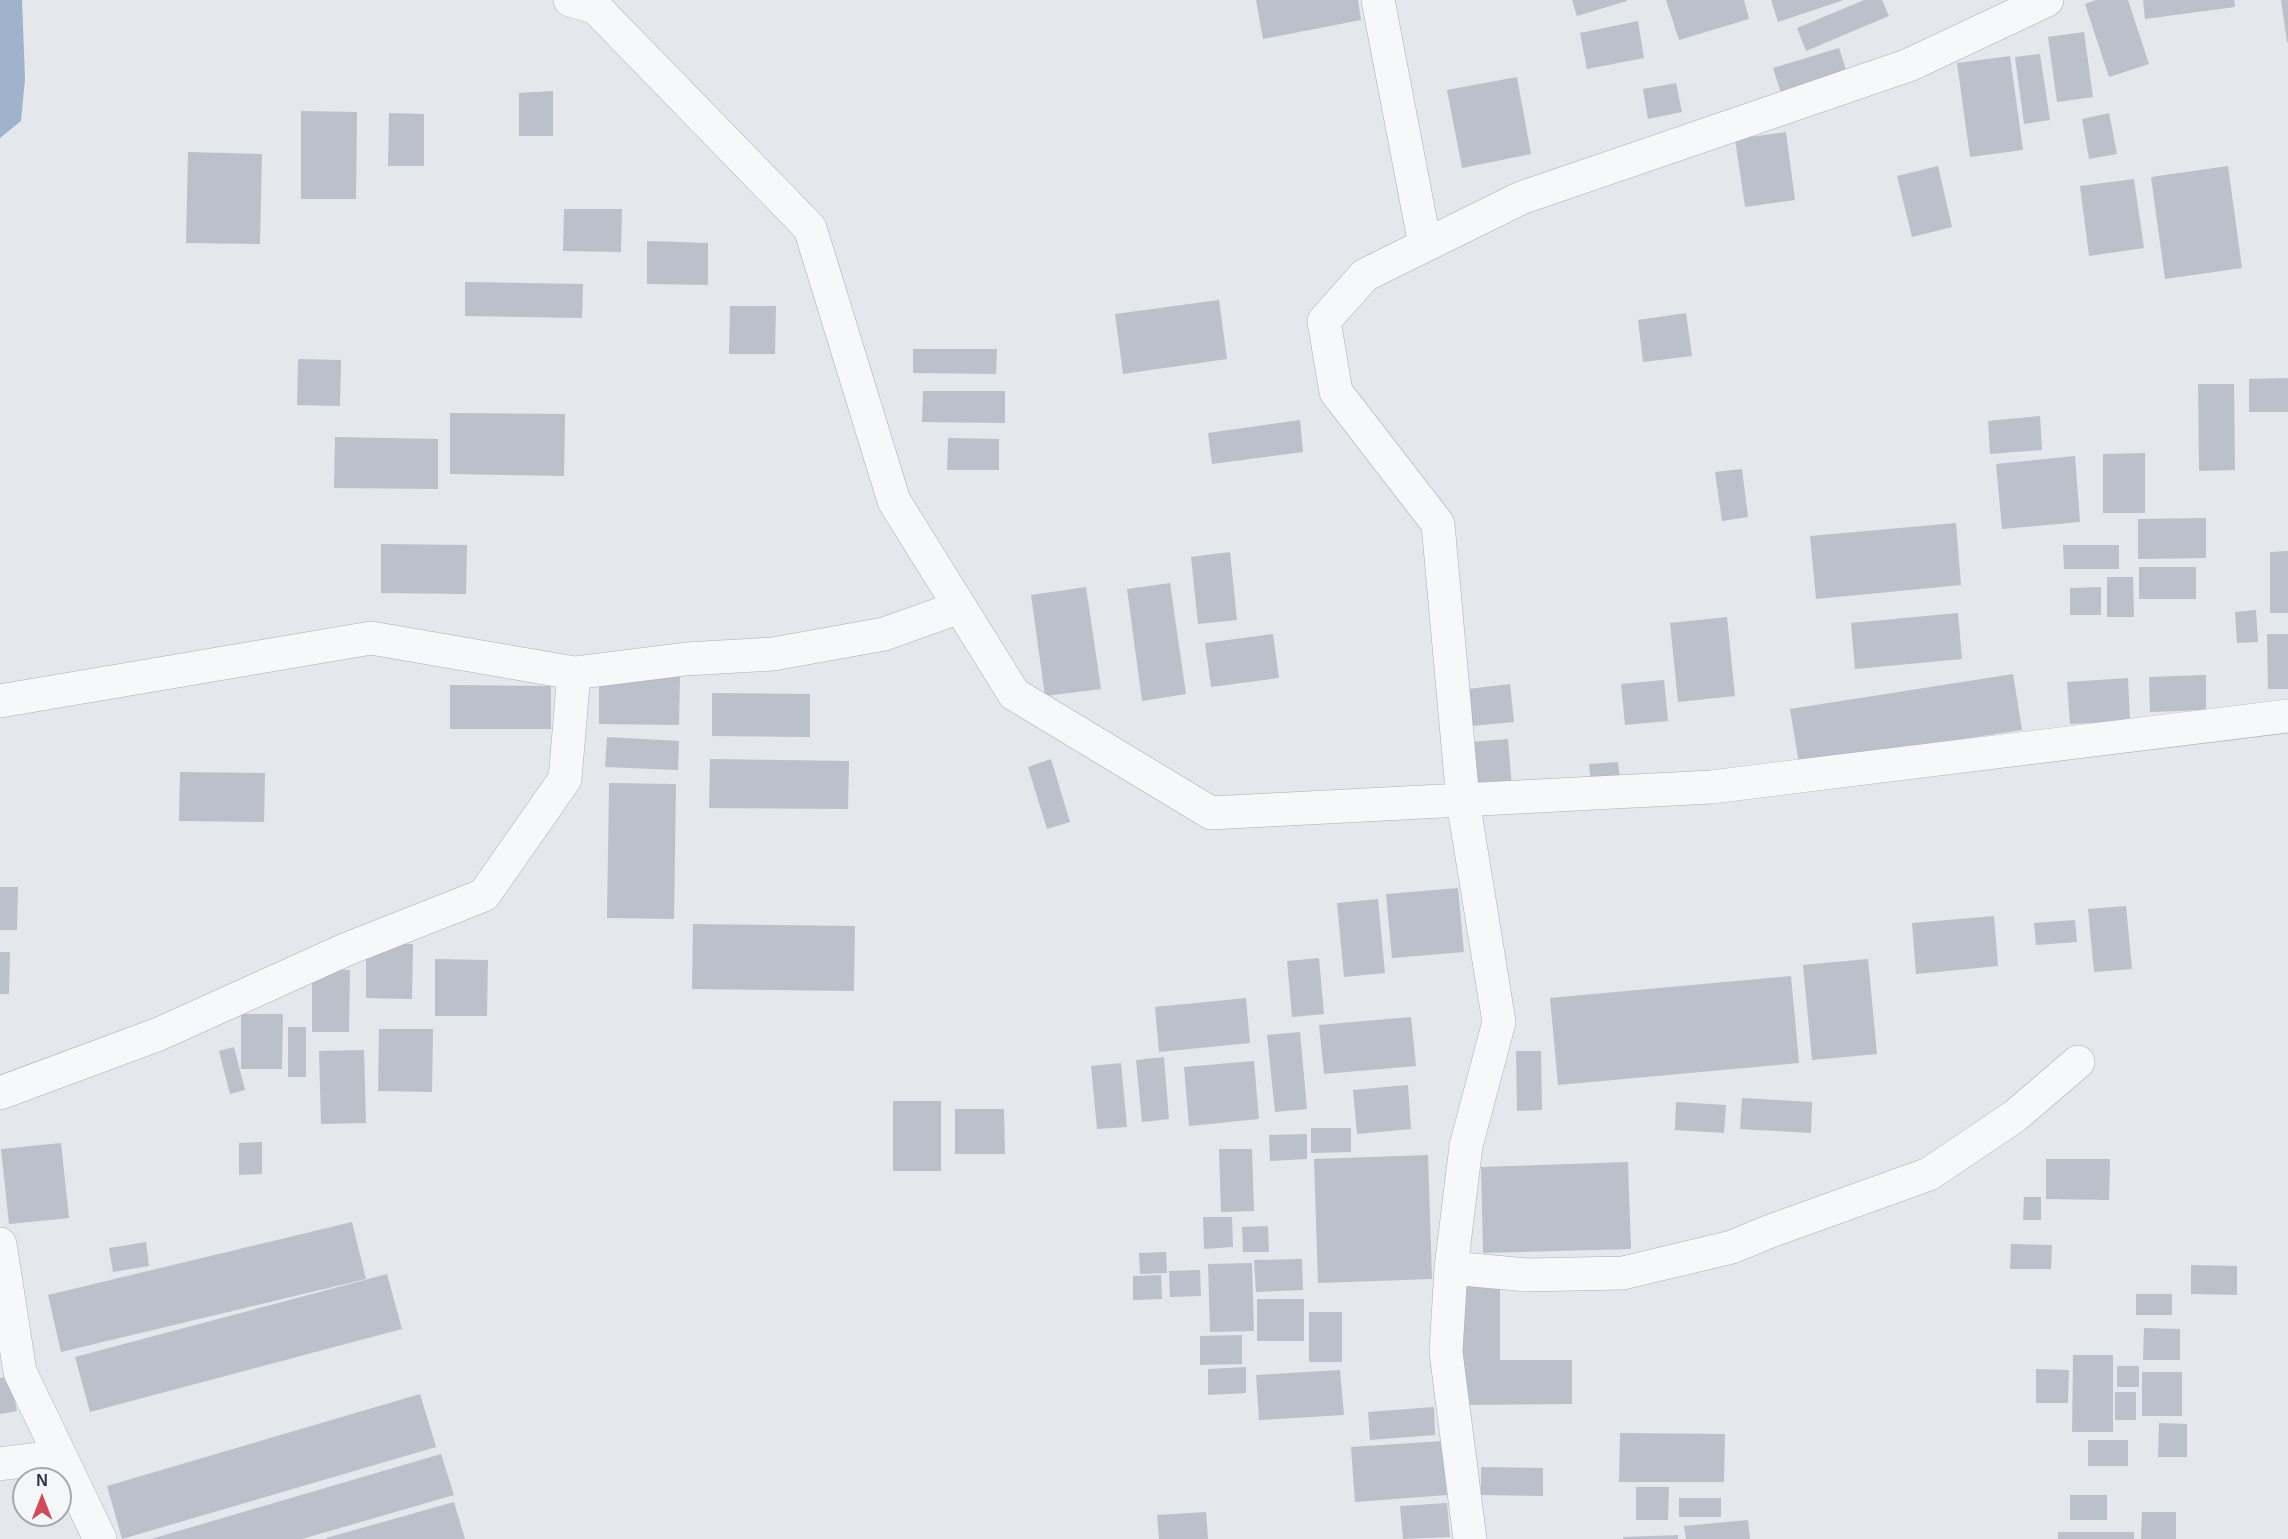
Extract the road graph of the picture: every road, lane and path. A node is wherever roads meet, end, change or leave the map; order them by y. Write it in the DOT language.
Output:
graph roads {
  1 [pos="570,0"];
  2 [pos="1378,0"];
  3 [pos="2047,0"];
  4 [pos="1425,245"];
  5 [pos="960,607"];
  6 [pos="574,673"];
  7 [pos="0,701"];
  8 [pos="2288,716"];
  9 [pos="1463,801"];
  10 [pos="2078,1062"];
  11 [pos="0,1093"];
  12 [pos="0,1244"];
  13 [pos="1451,1268"];
  14 [pos="60,1456"];
  15 [pos="0,1464"];
  16 [pos="100,1539"];
  17 [pos="1470,1539"];
  1 -- 5 [label="street"];
  2 -- 4 [label="street"];
  3 -- 4 [label="street"];
  4 -- 9 [label="street"];
  5 -- 6 [label="street"];
  5 -- 9 [label="street"];
  6 -- 7 [label="street"];
  6 -- 11 [label="street"];
  8 -- 9 [label="street"];
  9 -- 13 [label="street"];
  10 -- 13 [label="street"];
  12 -- 14 [label="street"];
  13 -- 17 [label="street"];
  14 -- 15 [label="street"];
  14 -- 16 [label="street"];
}
